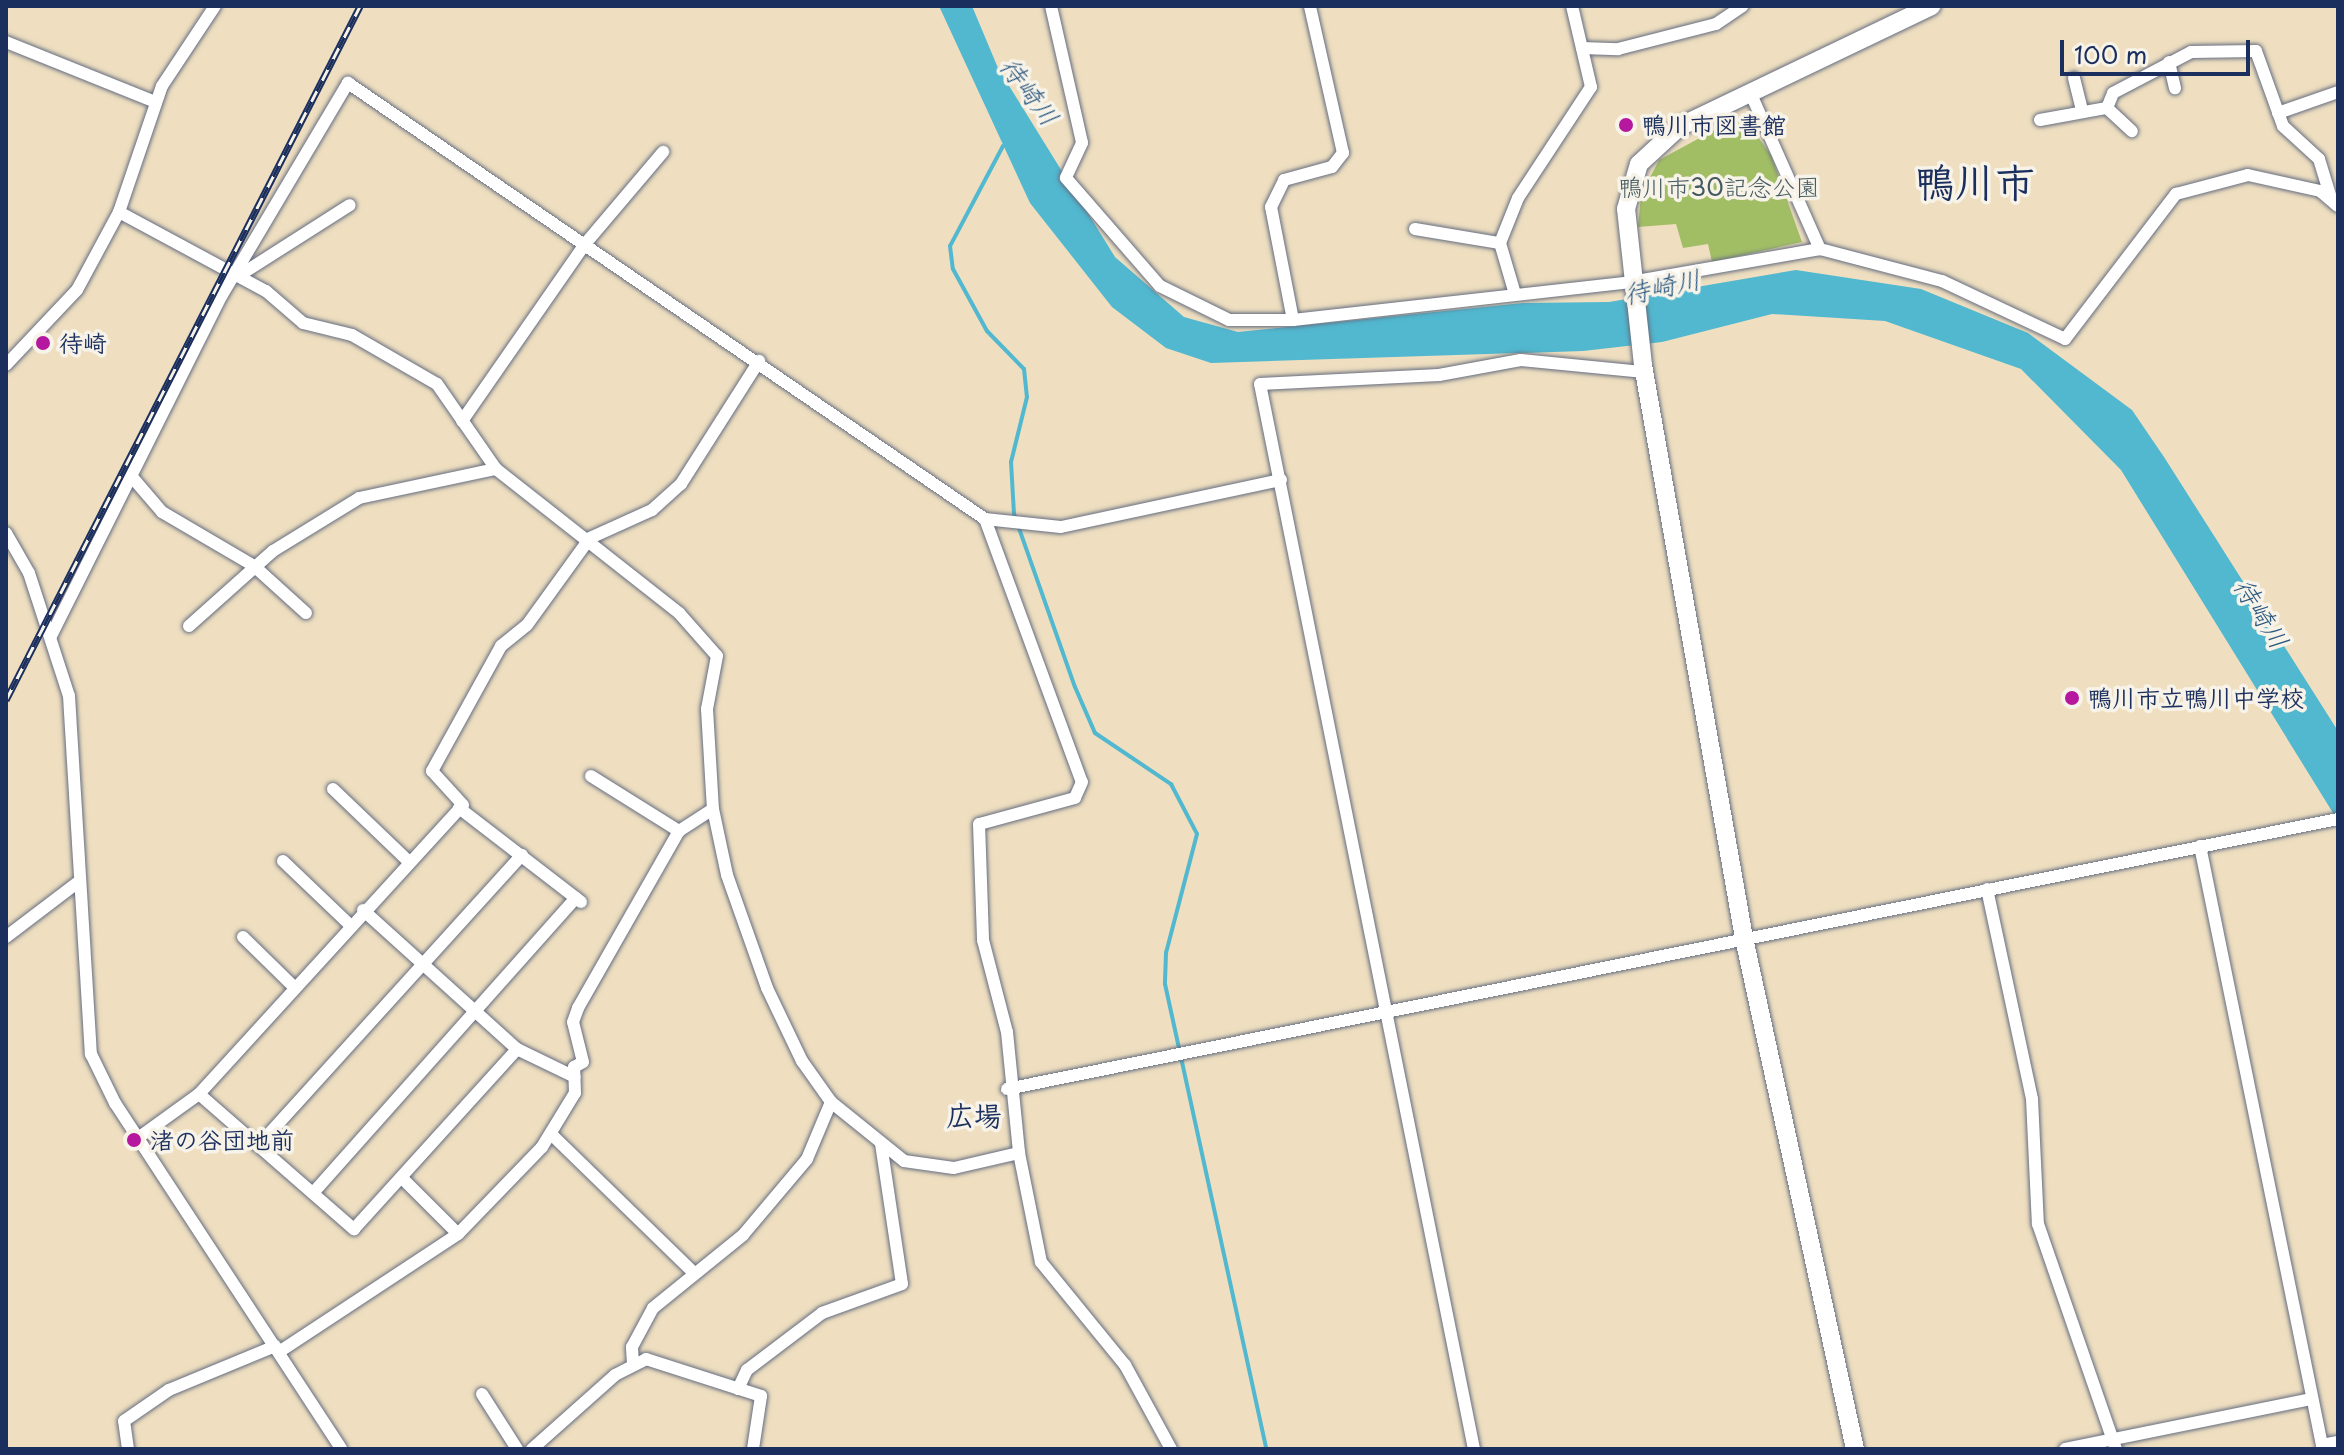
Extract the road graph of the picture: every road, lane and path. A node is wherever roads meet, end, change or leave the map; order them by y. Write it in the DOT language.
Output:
graph roads {
  1 [pos="215,6"];
  2 [pos="1051,6"];
  3 [pos="1310,6"];
  4 [pos="1572,6"];
  5 [pos="1743,6"];
  6 [pos="1932,6"];
  7 [pos="6,42"];
  8 [pos="1582,48"];
  9 [pos="2169,62"];
  10 [pos="2074,78"];
  11 [pos="2175,88"];
  12 [pos="1750,92"];
  13 [pos="2338,92"];
  14 [pos="155,102"];
  15 [pos="2107,108"];
  16 [pos="2082,111"];
  17 [pos="2278,113"];
  18 [pos="2040,120"];
  19 [pos="2132,131"];
  20 [pos="663,152"];
  21 [pos="2334,201"];
  22 [pos="350,205"];
  23 [pos="119,212"];
  24 [pos="1415,229"];
  25 [pos="1500,243"];
  26 [pos="585,244"];
  27 [pos="1820,249"];
  28 [pos="237,276"];
  29 [pos="1631,284"];
  30 [pos="1515,294"];
  31 [pos="1293,320"];
  32 [pos="759,361"];
  33 [pos="6,365"];
  34 [pos="1643,368"];
  35 [pos="462,421"];
  36 [pos="496,469"];
  37 [pos="132,477"];
  38 [pos="1281,480"];
  39 [pos="992,519"];
  40 [pos="6,533"];
  41 [pos="590,538"];
  42 [pos="254,566"];
  43 [pos="306,613"];
  44 [pos="189,626"];
  45 [pos="51,636"];
  46 [pos="591,776"];
  47 [pos="333,789"];
  48 [pos="459,808"];
  49 [pos="713,809"];
  50 [pos="2338,819"];
  51 [pos="679,831"];
  52 [pos="2200,846"];
  53 [pos="522,855"];
  54 [pos="283,861"];
  55 [pos="409,862"];
  56 [pos="77,883"];
  57 [pos="1987,889"];
  58 [pos="363,910"];
  59 [pos="350,925"];
  60 [pos="6,937"];
  61 [pos="243,937"];
  62 [pos="1744,938"];
  63 [pos="422,963"];
  64 [pos="294,987"];
  65 [pos="1385,1008"];
  66 [pos="474,1010"];
  67 [pos="517,1049"];
  68 [pos="575,1077"];
  69 [pos="1007,1089"];
  70 [pos="199,1094"];
  71 [pos="831,1102"];
  72 [pos="551,1134"];
  73 [pos="138,1138"];
  74 [pos="881,1144"];
  75 [pos="258,1146"];
  76 [pos="1019,1153"];
  77 [pos="402,1178"];
  78 [pos="313,1193"];
  79 [pos="458,1234"];
  80 [pos="694,1273"];
  81 [pos="277,1349"];
  82 [pos="633,1363"];
  83 [pos="738,1389"];
  84 [pos="482,1394"];
  85 [pos="2311,1399"];
  86 [pos="2338,1442"];
  87 [pos="2114,1444"];
  88 [pos="127,1449"];
  89 [pos="341,1449"];
  90 [pos="517,1449"];
  91 [pos="532,1449"];
  92 [pos="753,1449"];
  93 [pos="1171,1449"];
  94 [pos="1474,1449"];
  95 [pos="1854,1449"];
  96 [pos="2065,1449"];
  1 -- 14 [label="street"];
  2 -- 31 [label="street"];
  3 -- 31 [label="street"];
  4 -- 8 [label="street"];
  5 -- 8 [label="street"];
  6 -- 12 [label="street"];
  7 -- 14 [label="street"];
  8 -- 25 [label="street"];
  9 -- 11 [label="street"];
  9 -- 15 [label="street"];
  9 -- 17 [label="street"];
  10 -- 16 [label="street"];
  12 -- 27 [label="street"];
  12 -- 29 [label="street"];
  13 -- 17 [label="street"];
  14 -- 23 [label="street"];
  15 -- 16 [label="street"];
  15 -- 19 [label="street"];
  16 -- 18 [label="street"];
  17 -- 21 [label="street"];
  20 -- 26 [label="street"];
  21 -- 27 [label="street"];
  22 -- 28 [label="street"];
  23 -- 28 [label="street"];
  23 -- 33 [label="street"];
  24 -- 25 [label="street"];
  25 -- 30 [label="street"];
  26 -- 28 [label="street"];
  26 -- 32 [label="street"];
  26 -- 35 [label="street"];
  27 -- 29 [label="street"];
  28 -- 35 [label="street"];
  28 -- 37 [label="street"];
  29 -- 30 [label="street"];
  29 -- 34 [label="street"];
  30 -- 31 [label="street"];
  32 -- 39 [label="street"];
  32 -- 41 [label="street"];
  34 -- 38 [label="street"];
  34 -- 62 [label="street"];
  35 -- 36 [label="street"];
  36 -- 41 [label="street"];
  36 -- 42 [label="street"];
  37 -- 42 [label="street"];
  37 -- 45 [label="street"];
  38 -- 39 [label="street"];
  38 -- 65 [label="street"];
  39 -- 69 [label="street"];
  40 -- 45 [label="street"];
  41 -- 48 [label="street"];
  41 -- 49 [label="street"];
  42 -- 43 [label="street"];
  42 -- 44 [label="street"];
  45 -- 56 [label="street"];
  46 -- 51 [label="street"];
  47 -- 55 [label="street"];
  48 -- 53 [label="street"];
  48 -- 55 [label="street"];
  49 -- 51 [label="street"];
  49 -- 71 [label="street"];
  50 -- 52 [label="street"];
  51 -- 68 [label="street"];
  52 -- 57 [label="street"];
  52 -- 85 [label="street"];
  53 -- 63 [label="street"];
  53 -- 66 [label="street"];
  54 -- 59 [label="street"];
  55 -- 58 [label="street"];
  56 -- 60 [label="street"];
  56 -- 73 [label="street"];
  57 -- 62 [label="street"];
  57 -- 87 [label="street"];
  58 -- 59 [label="street"];
  58 -- 63 [label="street"];
  59 -- 64 [label="street"];
  61 -- 64 [label="street"];
  62 -- 65 [label="street"];
  62 -- 95 [label="street"];
  63 -- 66 [label="street"];
  63 -- 75 [label="street"];
  64 -- 70 [label="street"];
  65 -- 69 [label="street"];
  65 -- 94 [label="street"];
  66 -- 67 [label="street"];
  66 -- 78 [label="street"];
  67 -- 68 [label="street"];
  67 -- 77 [label="street"];
  68 -- 72 [label="street"];
  69 -- 76 [label="street"];
  70 -- 73 [label="street"];
  70 -- 75 [label="street"];
  71 -- 74 [label="street"];
  71 -- 80 [label="street"];
  72 -- 79 [label="street"];
  72 -- 80 [label="street"];
  73 -- 81 [label="street"];
  74 -- 76 [label="street"];
  74 -- 83 [label="street"];
  75 -- 78 [label="street"];
  76 -- 93 [label="street"];
  77 -- 78 [label="street"];
  77 -- 79 [label="street"];
  79 -- 81 [label="street"];
  80 -- 82 [label="street"];
  81 -- 88 [label="street"];
  81 -- 89 [label="street"];
  82 -- 83 [label="street"];
  82 -- 91 [label="street"];
  83 -- 92 [label="street"];
  84 -- 90 [label="street"];
  85 -- 86 [label="street"];
  85 -- 87 [label="street"];
  87 -- 96 [label="street"];
}
